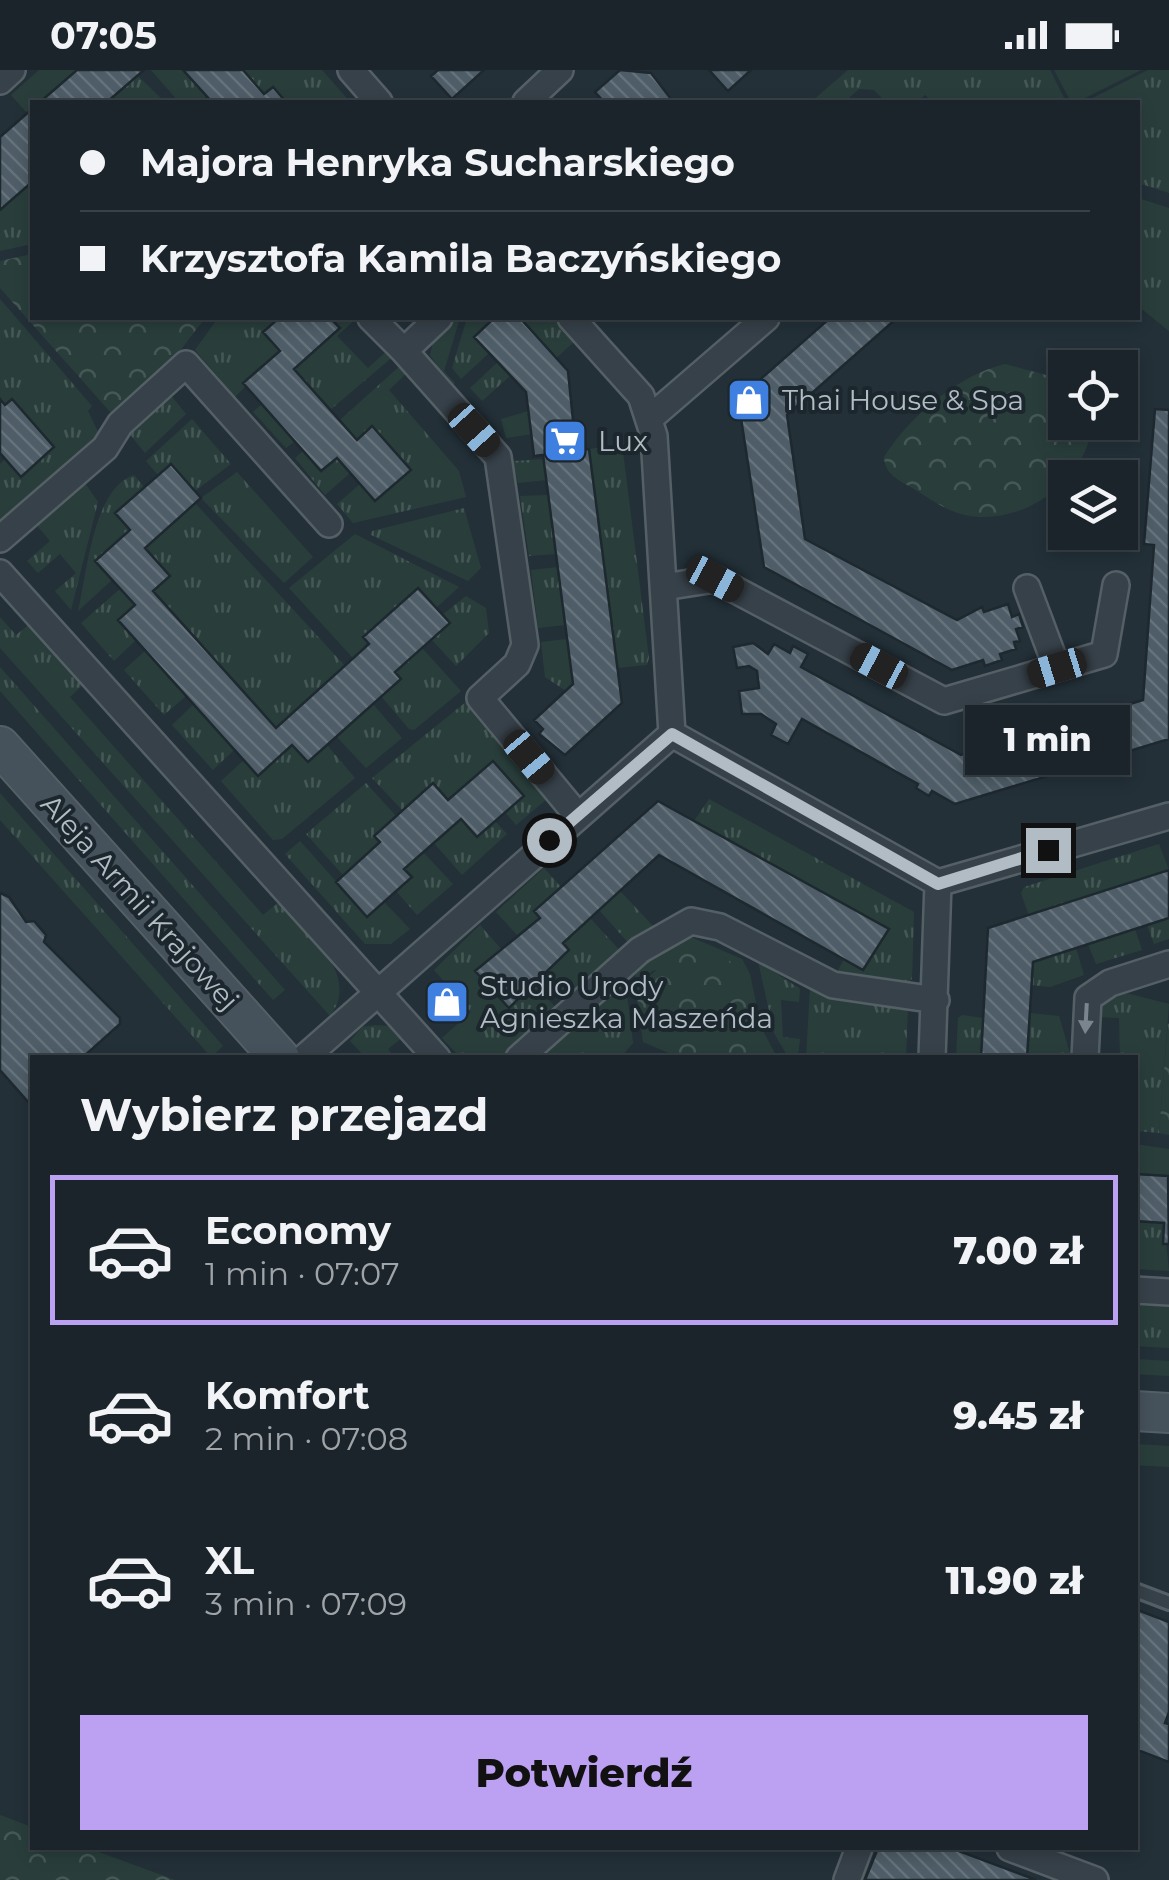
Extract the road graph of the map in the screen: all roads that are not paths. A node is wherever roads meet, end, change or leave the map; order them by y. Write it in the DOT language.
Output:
graph roads {
  1 [pos="12,70"];
  2 [pos="350,70"];
  3 [pos="560,70"];
  4 [pos="0,80"];
  5 [pos="377,100"];
  6 [pos="528,100"];
  7 [pos="374,320"];
  8 [pos="437,320"];
  9 [pos="572,320"];
  10 [pos="764,320"];
  11 [pos="404,351"];
  12 [pos="649,418"];
  13 [pos="330,524"];
  14 [pos="0,539"];
  15 [pos="0,573"];
  16 [pos="1116,585"];
  17 [pos="664,587"];
  18 [pos="1027,588"];
  19 [pos="1057,668"];
  20 [pos="672,734"];
  21 [pos="0,746"];
  22 [pos="578,816"];
  23 [pos="1169,816"];
  24 [pos="938,884"];
  25 [pos="1169,964"];
  26 [pos="378,988"];
  27 [pos="936,1000"];
  28 [pos="277,1055"];
  29 [pos="307,1055"];
  30 [pos="434,1055"];
  31 [pos="521,1055"];
  32 [pos="932,1055"];
  33 [pos="1085,1055"];
  34 [pos="1138,1290"];
  35 [pos="1169,1292"];
  36 [pos="1138,1411"];
  37 [pos="1169,1413"];
  38 [pos="1138,1591"];
  39 [pos="1169,1602"];
  40 [pos="859,1850"];
  41 [pos="1015,1850"];
  42 [pos="847,1880"];
  43 [pos="1096,1880"];
  1 -- 4 [label="street"];
  2 -- 5 [label="street"];
  3 -- 6 [label="street"];
  7 -- 11 [label="street"];
  8 -- 11 [label="street"];
  9 -- 12 [label="street"];
  10 -- 12 [label="street"];
  11 -- 22 [label="street"];
  12 -- 17 [label="street"];
  13 -- 14 [label="street"];
  15 -- 26 [label="street"];
  16 -- 19 [label="street"];
  17 -- 19 [label="street"];
  17 -- 20 [label="street"];
  18 -- 19 [label="street"];
  20 -- 22 [label="street"];
  20 -- 24 [label="street"];
  21 -- 28 [label="street, Aleja Armii Krajowej"];
  22 -- 26 [label="street"];
  23 -- 24 [label="street"];
  24 -- 27 [label="street"];
  25 -- 33 [label="street, one-way"];
  26 -- 29 [label="street"];
  26 -- 30 [label="street"];
  27 -- 31 [label="street"];
  27 -- 32 [label="street"];
  34 -- 35 [label="street"];
  36 -- 37 [label="street"];
  38 -- 39 [label="lane"];
  40 -- 42 [label="street"];
  41 -- 43 [label="street"];
}
